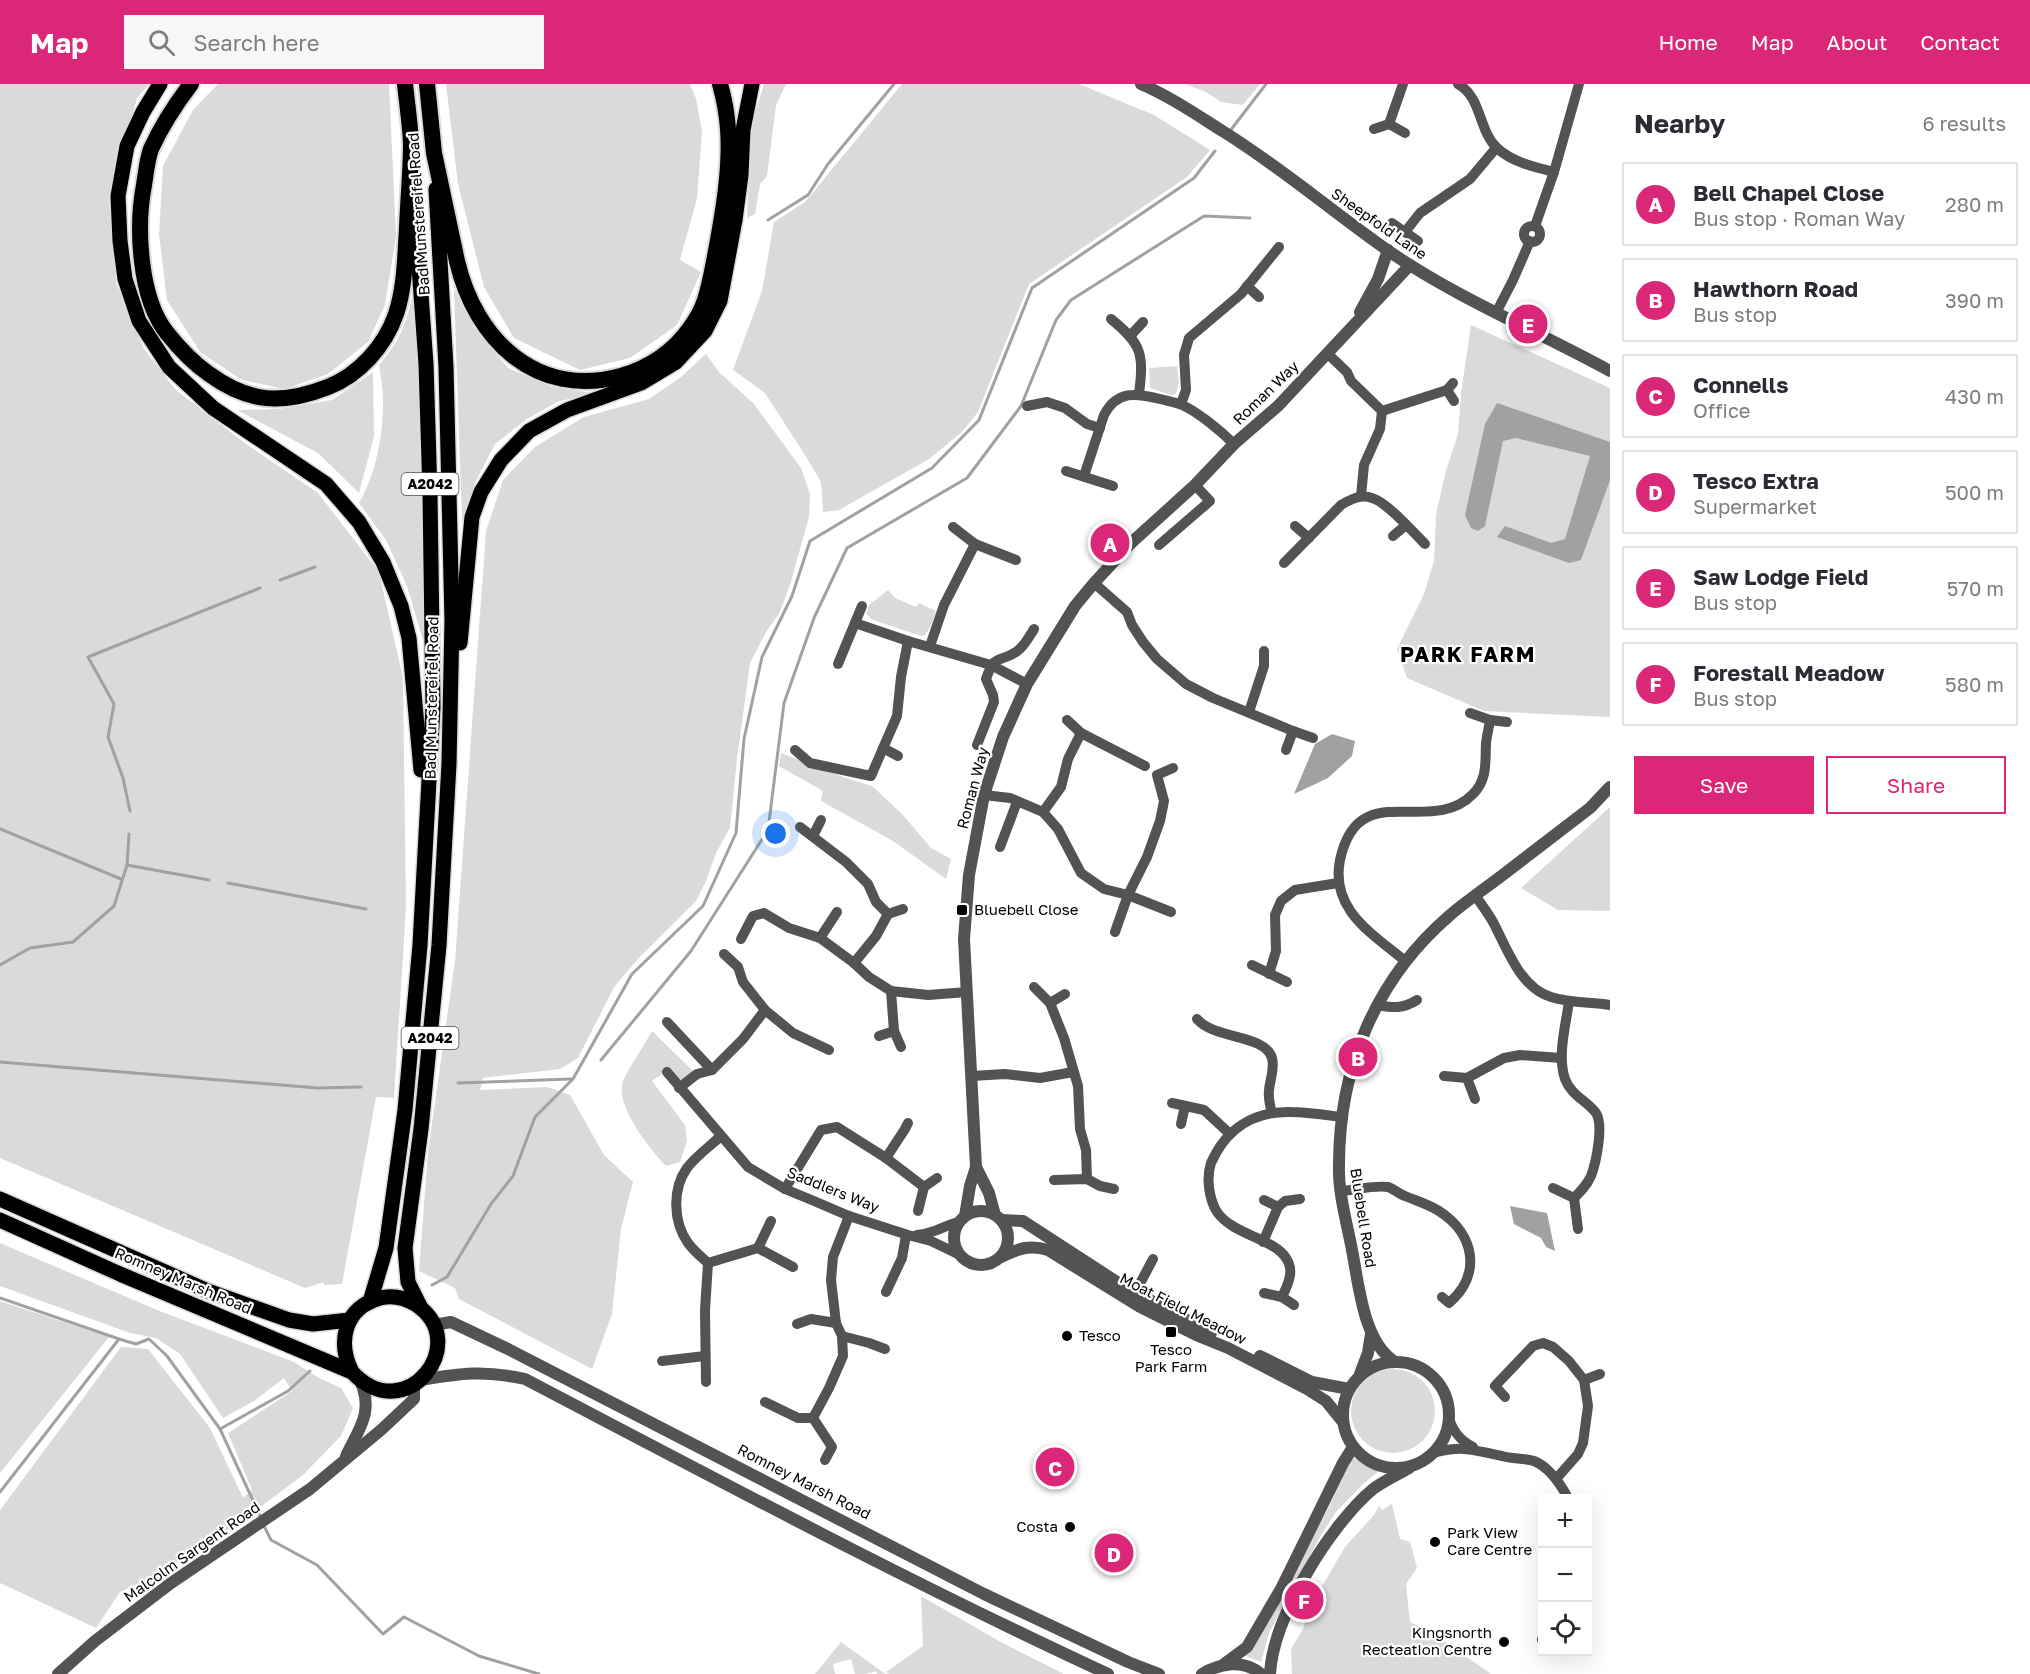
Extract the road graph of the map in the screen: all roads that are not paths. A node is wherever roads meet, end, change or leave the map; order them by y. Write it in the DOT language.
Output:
graph roads {
  1 [pos="160,84"];
  2 [pos="191,84"];
  3 [pos="405,84"];
  4 [pos="426,84"];
  5 [pos="720,84"];
  6 [pos="752,84"];
  7 [pos="1141,84"];
  8 [pos="1403,84"];
  9 [pos="1458,84"];
  10 [pos="1579,84"];
  11 [pos="1389,124"];
  12 [pos="1374,129"];
  13 [pos="1405,133"];
  14 [pos="411,142"];
  15 [pos="1496,147"];
  16 [pos="434,153"];
  17 [pos="1554,172"];
  18 [pos="1392,223"];
  19 [pos="1405,232"];
  20 [pos="1418,241"];
  21 [pos="1279,247"];
  22 [pos="1388,250"];
  23 [pos="1410,266"];
  24 [pos="1247,286"];
  25 [pos="1258,297"];
  26 [pos="1496,313"];
  27 [pos="1111,319"];
  28 [pos="1356,321"];
  29 [pos="1143,322"];
  30 [pos="1131,335"];
  31 [pos="1327,353"];
  32 [pos="1610,371"];
  33 [pos="1139,393"];
  34 [pos="1454,401"];
  35 [pos="1181,404"];
  36 [pos="1027,406"];
  37 [pos="1382,411"];
  38 [pos="1100,428"];
  39 [pos="1234,444"];
  40 [pos="1066,471"];
  41 [pos="1084,476"];
  42 [pos="1195,485"];
  43 [pos="1113,486"];
  44 [pos="1361,496"];
  45 [pos="1406,525"];
  46 [pos="1295,526"];
  47 [pos="953,527"];
  48 [pos="1393,536"];
  49 [pos="1309,538"];
  50 [pos="975,544"];
  51 [pos="1425,544"];
  52 [pos="1159,545"];
  53 [pos="1016,560"];
  54 [pos="1284,563"];
  55 [pos="1094,583"];
  56 [pos="862,606"];
  57 [pos="855,623"];
  58 [pos="1034,629"];
  59 [pos="908,641"];
  60 [pos="930,646"];
  61 [pos="1264,651"];
  62 [pos="838,664"];
  63 [pos="991,665"];
  64 [pos="1027,684"];
  65 [pos="1249,712"];
  66 [pos="1470,713"];
  67 [pos="1067,720"];
  68 [pos="1490,720"];
  69 [pos="1507,722"];
  70 [pos="1293,731"];
  71 [pos="1081,733"];
  72 [pos="1313,738"];
  73 [pos="977,745"];
  74 [pos="883,748"];
  75 [pos="795,750"];
  76 [pos="1286,750"];
  77 [pos="898,756"];
  78 [pos="449,764"];
  79 [pos="1145,766"];
  80 [pos="1173,768"];
  81 [pos="1610,788"];
  82 [pos="984,795"];
  83 [pos="1017,802"];
  84 [pos="1044,812"];
  85 [pos="821,820"];
  86 [pos="426,827"];
  87 [pos="800,827"];
  88 [pos="813,836"];
  89 [pos="1000,847"];
  90 [pos="1338,884"];
  91 [pos="1128,895"];
  92 [pos="1475,896"];
  93 [pos="903,909"];
  94 [pos="837,912"];
  95 [pos="1171,912"];
  96 [pos="888,914"];
  97 [pos="1115,932"];
  98 [pos="820,938"];
  99 [pos="741,939"];
  100 [pos="724,954"];
  101 [pos="1405,961"];
  102 [pos="854,963"];
  103 [pos="1252,965"];
  104 [pos="1269,974"];
  105 [pos="1287,982"];
  106 [pos="1034,987"];
  107 [pos="891,991"];
  108 [pos="967,992"];
  109 [pos="1065,994"];
  110 [pos="1417,1000"];
  111 [pos="1569,1001"];
  112 [pos="1050,1003"];
  113 [pos="1378,1005"];
  114 [pos="1610,1005"];
  115 [pos="765,1010"];
  116 [pos="1197,1019"];
  117 [pos="667,1022"];
  118 [pos="894,1030"];
  119 [pos="879,1036"];
  120 [pos="901,1047"];
  121 [pos="828,1050"];
  122 [pos="1562,1058"];
  123 [pos="712,1070"];
  124 [pos="666,1072"];
  125 [pos="1073,1072"];
  126 [pos="972,1076"];
  127 [pos="1444,1076"];
  128 [pos="1467,1078"];
  129 [pos="679,1088"];
  130 [pos="1475,1099"];
  131 [pos="1172,1103"];
  132 [pos="1185,1106"];
  133 [pos="1272,1113"];
  134 [pos="1341,1117"];
  135 [pos="908,1123"];
  136 [pos="1181,1124"];
  137 [pos="1230,1134"];
  138 [pos="721,1136"];
  139 [pos="886,1158"];
  140 [pos="976,1167"];
  141 [pos="937,1178"];
  142 [pos="1087,1179"];
  143 [pos="1054,1180"];
  144 [pos="924,1187"];
  145 [pos="1553,1188"];
  146 [pos="785,1189"];
  147 [pos="1114,1189"];
  148 [pos="1342,1191"];
  149 [pos="1574,1198"];
  150 [pos="0,1199"];
  151 [pos="1300,1199"];
  152 [pos="1264,1200"];
  153 [pos="1278,1207"];
  154 [pos="918,1211"];
  155 [pos="849,1216"];
  156 [pos="998,1217"];
  157 [pos="962,1219"];
  158 [pos="0,1220"];
  159 [pos="771,1221"];
  160 [pos="1578,1229"];
  161 [pos="907,1235"];
  162 [pos="1263,1242"];
  163 [pos="758,1248"];
  164 [pos="958,1254"];
  165 [pos="1001,1257"];
  166 [pos="1154,1258"];
  167 [pos="708,1263"];
  168 [pos="793,1267"];
  169 [pos="1136,1291"];
  170 [pos="886,1292"];
  171 [pos="1264,1293"];
  172 [pos="1282,1297"];
  173 [pos="1442,1297"];
  174 [pos="370,1302"];
  175 [pos="1294,1305"];
  176 [pos="421,1308"];
  177 [pos="350,1320"];
  178 [pos="836,1323"];
  179 [pos="797,1324"];
  180 [pos="434,1325"];
  181 [pos="1371,1334"];
  182 [pos="842,1336"];
  183 [pos="885,1349"];
  184 [pos="705,1356"];
  185 [pos="662,1361"];
  186 [pos="1395,1362"];
  187 [pos="1600,1374"];
  188 [pos="1360,1375"];
  189 [pos="356,1376"];
  190 [pos="1584,1380"];
  191 [pos="418,1382"];
  192 [pos="706,1382"];
  193 [pos="1349,1389"];
  194 [pos="1506,1397"];
  195 [pos="765,1402"];
  196 [pos="1448,1415"];
  197 [pos="813,1418"];
  198 [pos="1343,1422"];
  199 [pos="1353,1447"];
  200 [pos="1478,1449"];
  201 [pos="1433,1452"];
  202 [pos="344,1460"];
  203 [pos="825,1460"];
  204 [pos="1415,1464"];
  205 [pos="1556,1479"];
  206 [pos="1565,1494"];
  207 [pos="1224,1664"];
  208 [pos="59,1673"];
  209 [pos="1108,1674"];
  210 [pos="1160,1674"];
  211 [pos="1202,1674"];
  212 [pos="1261,1674"];
  213 [pos="1270,1674"];
  1 -- 86 [label="main road"];
  2 -- 14 [label="highway"];
  3 -- 14 [label="highway, Bad Munstereifel Road"];
  4 -- 16 [label="highway, Bad Munstereifel Road"];
  5 -- 16 [label="highway"];
  6 -- 78 [label="main road"];
  7 -- 22 [label="street, Sheepfold Lane"];
  8 -- 11 [label="street"];
  9 -- 15 [label="street"];
  10 -- 17 [label="street"];
  11 -- 12 [label="street"];
  11 -- 13 [label="street"];
  14 -- 86 [label="main road, Bad Munstereifel Road / A2042"];
  15 -- 17 [label="street"];
  15 -- 19 [label="street"];
  16 -- 78 [label="main road, Bad Munstereifel Road / A2042"];
  17 -- 26 [label="street"];
  18 -- 19 [label="street"];
  19 -- 20 [label="street"];
  21 -- 24 [label="street"];
  22 -- 23 [label="street, Sheepfold Lane"];
  22 -- 28 [label="street, Roman Way"];
  23 -- 26 [label="street, Sheepfold Lane"];
  23 -- 28 [label="street, Roman Way"];
  24 -- 25 [label="street"];
  24 -- 35 [label="street"];
  26 -- 32 [label="street, Sheepfold Lane"];
  27 -- 30 [label="street"];
  28 -- 31 [label="street, Roman Way"];
  29 -- 30 [label="street"];
  30 -- 33 [label="street"];
  31 -- 37 [label="street"];
  31 -- 39 [label="street, Roman Way"];
  33 -- 35 [label="street"];
  33 -- 38 [label="street"];
  34 -- 37 [label="street"];
  35 -- 39 [label="street"];
  36 -- 38 [label="street"];
  37 -- 44 [label="street"];
  38 -- 41 [label="street"];
  39 -- 42 [label="street, Roman Way"];
  40 -- 41 [label="street"];
  41 -- 43 [label="street"];
  42 -- 52 [label="street"];
  42 -- 55 [label="street, Roman Way"];
  44 -- 45 [label="street"];
  44 -- 49 [label="street"];
  45 -- 48 [label="street"];
  45 -- 51 [label="street"];
  46 -- 49 [label="street"];
  47 -- 50 [label="street"];
  49 -- 54 [label="street"];
  50 -- 53 [label="street"];
  50 -- 60 [label="street"];
  55 -- 64 [label="street, Roman Way"];
  55 -- 65 [label="street"];
  56 -- 57 [label="street"];
  57 -- 59 [label="street"];
  57 -- 62 [label="street"];
  58 -- 63 [label="street"];
  59 -- 60 [label="street"];
  59 -- 74 [label="street"];
  60 -- 63 [label="street"];
  61 -- 65 [label="street"];
  63 -- 64 [label="street"];
  63 -- 73 [label="street"];
  64 -- 82 [label="street, Roman Way"];
  65 -- 70 [label="street"];
  66 -- 68 [label="street"];
  67 -- 71 [label="street"];
  68 -- 69 [label="street"];
  68 -- 90 [label="street"];
  70 -- 72 [label="street"];
  70 -- 76 [label="street"];
  71 -- 79 [label="street"];
  71 -- 84 [label="street"];
  74 -- 75 [label="street"];
  74 -- 77 [label="street"];
  78 -- 176 [label="main road, Bad Munstereifel Road / A2042"];
  80 -- 91 [label="street"];
  81 -- 92 [label="street, Bluebell Road"];
  82 -- 83 [label="street"];
  82 -- 108 [label="street, Roman Way"];
  83 -- 84 [label="street"];
  83 -- 89 [label="street"];
  84 -- 91 [label="street"];
  85 -- 88 [label="street"];
  86 -- 174 [label="main road, Bad Munstereifel Road / A2042"];
  87 -- 88 [label="street"];
  88 -- 96 [label="street"];
  90 -- 101 [label="street"];
  90 -- 104 [label="street"];
  91 -- 95 [label="street"];
  91 -- 97 [label="street"];
  92 -- 101 [label="street, Bluebell Road"];
  92 -- 111 [label="street"];
  93 -- 96 [label="street"];
  94 -- 98 [label="street"];
  96 -- 102 [label="street"];
  98 -- 99 [label="street"];
  98 -- 102 [label="street"];
  100 -- 115 [label="street"];
  101 -- 113 [label="street, Bluebell Road"];
  102 -- 107 [label="street"];
  103 -- 104 [label="street"];
  104 -- 105 [label="street"];
  106 -- 112 [label="street"];
  107 -- 108 [label="street"];
  107 -- 118 [label="street"];
  108 -- 126 [label="street, Roman Way"];
  109 -- 112 [label="street"];
  110 -- 113 [label="street"];
  111 -- 114 [label="street"];
  111 -- 122 [label="street"];
  112 -- 125 [label="street"];
  113 -- 134 [label="street, Bluebell Road"];
  115 -- 121 [label="street"];
  115 -- 123 [label="street"];
  116 -- 133 [label="street"];
  117 -- 123 [label="street"];
  118 -- 119 [label="street"];
  118 -- 120 [label="street"];
  122 -- 128 [label="street"];
  122 -- 149 [label="street"];
  123 -- 129 [label="street"];
  124 -- 129 [label="street, Saddlers Way"];
  125 -- 126 [label="street"];
  125 -- 142 [label="street"];
  126 -- 140 [label="street, Roman Way"];
  127 -- 128 [label="street"];
  128 -- 130 [label="street"];
  129 -- 138 [label="street, Saddlers Way"];
  131 -- 132 [label="street"];
  132 -- 136 [label="street"];
  132 -- 137 [label="street"];
  133 -- 134 [label="street"];
  133 -- 137 [label="street"];
  134 -- 148 [label="street, Bluebell Road"];
  135 -- 139 [label="street"];
  137 -- 162 [label="street"];
  138 -- 146 [label="street, Saddlers Way"];
  138 -- 167 [label="street"];
  139 -- 144 [label="street"];
  139 -- 146 [label="street"];
  140 -- 156 [label="street, Roman Way"];
  140 -- 157 [label="street, Roman Way"];
  141 -- 144 [label="street"];
  142 -- 143 [label="street"];
  142 -- 147 [label="street"];
  144 -- 154 [label="street"];
  145 -- 149 [label="street"];
  146 -- 155 [label="street, Saddlers Way"];
  148 -- 173 [label="street"];
  148 -- 181 [label="street, Bluebell Road"];
  149 -- 160 [label="street"];
  150 -- 177 [label="main road, Romney Marsh Road"];
  151 -- 153 [label="street"];
  152 -- 153 [label="street"];
  153 -- 162 [label="street"];
  155 -- 161 [label="street, Saddlers Way"];
  155 -- 178 [label="street"];
  156 -- 157 [label="street"];
  156 -- 165 [label="street"];
  156 -- 169 [label="street, Moat Field Meadow"];
  157 -- 161 [label="street, Saddlers Way"];
  157 -- 164 [label="street"];
  158 -- 189 [label="main road, Romney Marsh Road"];
  159 -- 163 [label="street"];
  161 -- 164 [label="street, Saddlers Way"];
  161 -- 170 [label="street"];
  162 -- 172 [label="street"];
  163 -- 167 [label="street"];
  163 -- 168 [label="street"];
  164 -- 165 [label="street"];
  165 -- 198 [label="street, Moat Field Meadow"];
  166 -- 169 [label="street"];
  167 -- 184 [label="street"];
  169 -- 193 [label="street, Moat Field Meadow"];
  171 -- 172 [label="street"];
  172 -- 175 [label="street"];
  174 -- 176 [label="main road"];
  174 -- 177 [label="main road"];
  176 -- 180 [label="main road"];
  177 -- 189 [label="main road"];
  178 -- 179 [label="street"];
  178 -- 182 [label="street"];
  180 -- 191 [label="main road"];
  180 -- 210 [label="street, Romney Marsh Road"];
  181 -- 186 [label="street, Bluebell Road"];
  181 -- 188 [label="street, Bluebell Road"];
  182 -- 183 [label="street"];
  182 -- 197 [label="street"];
  184 -- 185 [label="street"];
  184 -- 192 [label="street"];
  186 -- 188 [label="street"];
  186 -- 196 [label="street"];
  187 -- 190 [label="street"];
  188 -- 193 [label="street"];
  189 -- 191 [label="main road"];
  189 -- 202 [label="street, Malcolm Sargent Road"];
  190 -- 194 [label="street"];
  190 -- 205 [label="street"];
  191 -- 202 [label="street, Malcolm Sargent Road"];
  191 -- 209 [label="street"];
  193 -- 198 [label="street"];
  195 -- 197 [label="street"];
  196 -- 200 [label="street"];
  196 -- 201 [label="street"];
  197 -- 203 [label="street"];
  198 -- 199 [label="street"];
  199 -- 204 [label="street"];
  199 -- 207 [label="street"];
  200 -- 201 [label="street"];
  200 -- 205 [label="street"];
  201 -- 204 [label="street"];
  202 -- 208 [label="street, Malcolm Sargent Road"];
  204 -- 213 [label="street"];
  205 -- 206 [label="street"];
  207 -- 211 [label="street"];
  207 -- 212 [label="street"];
}
